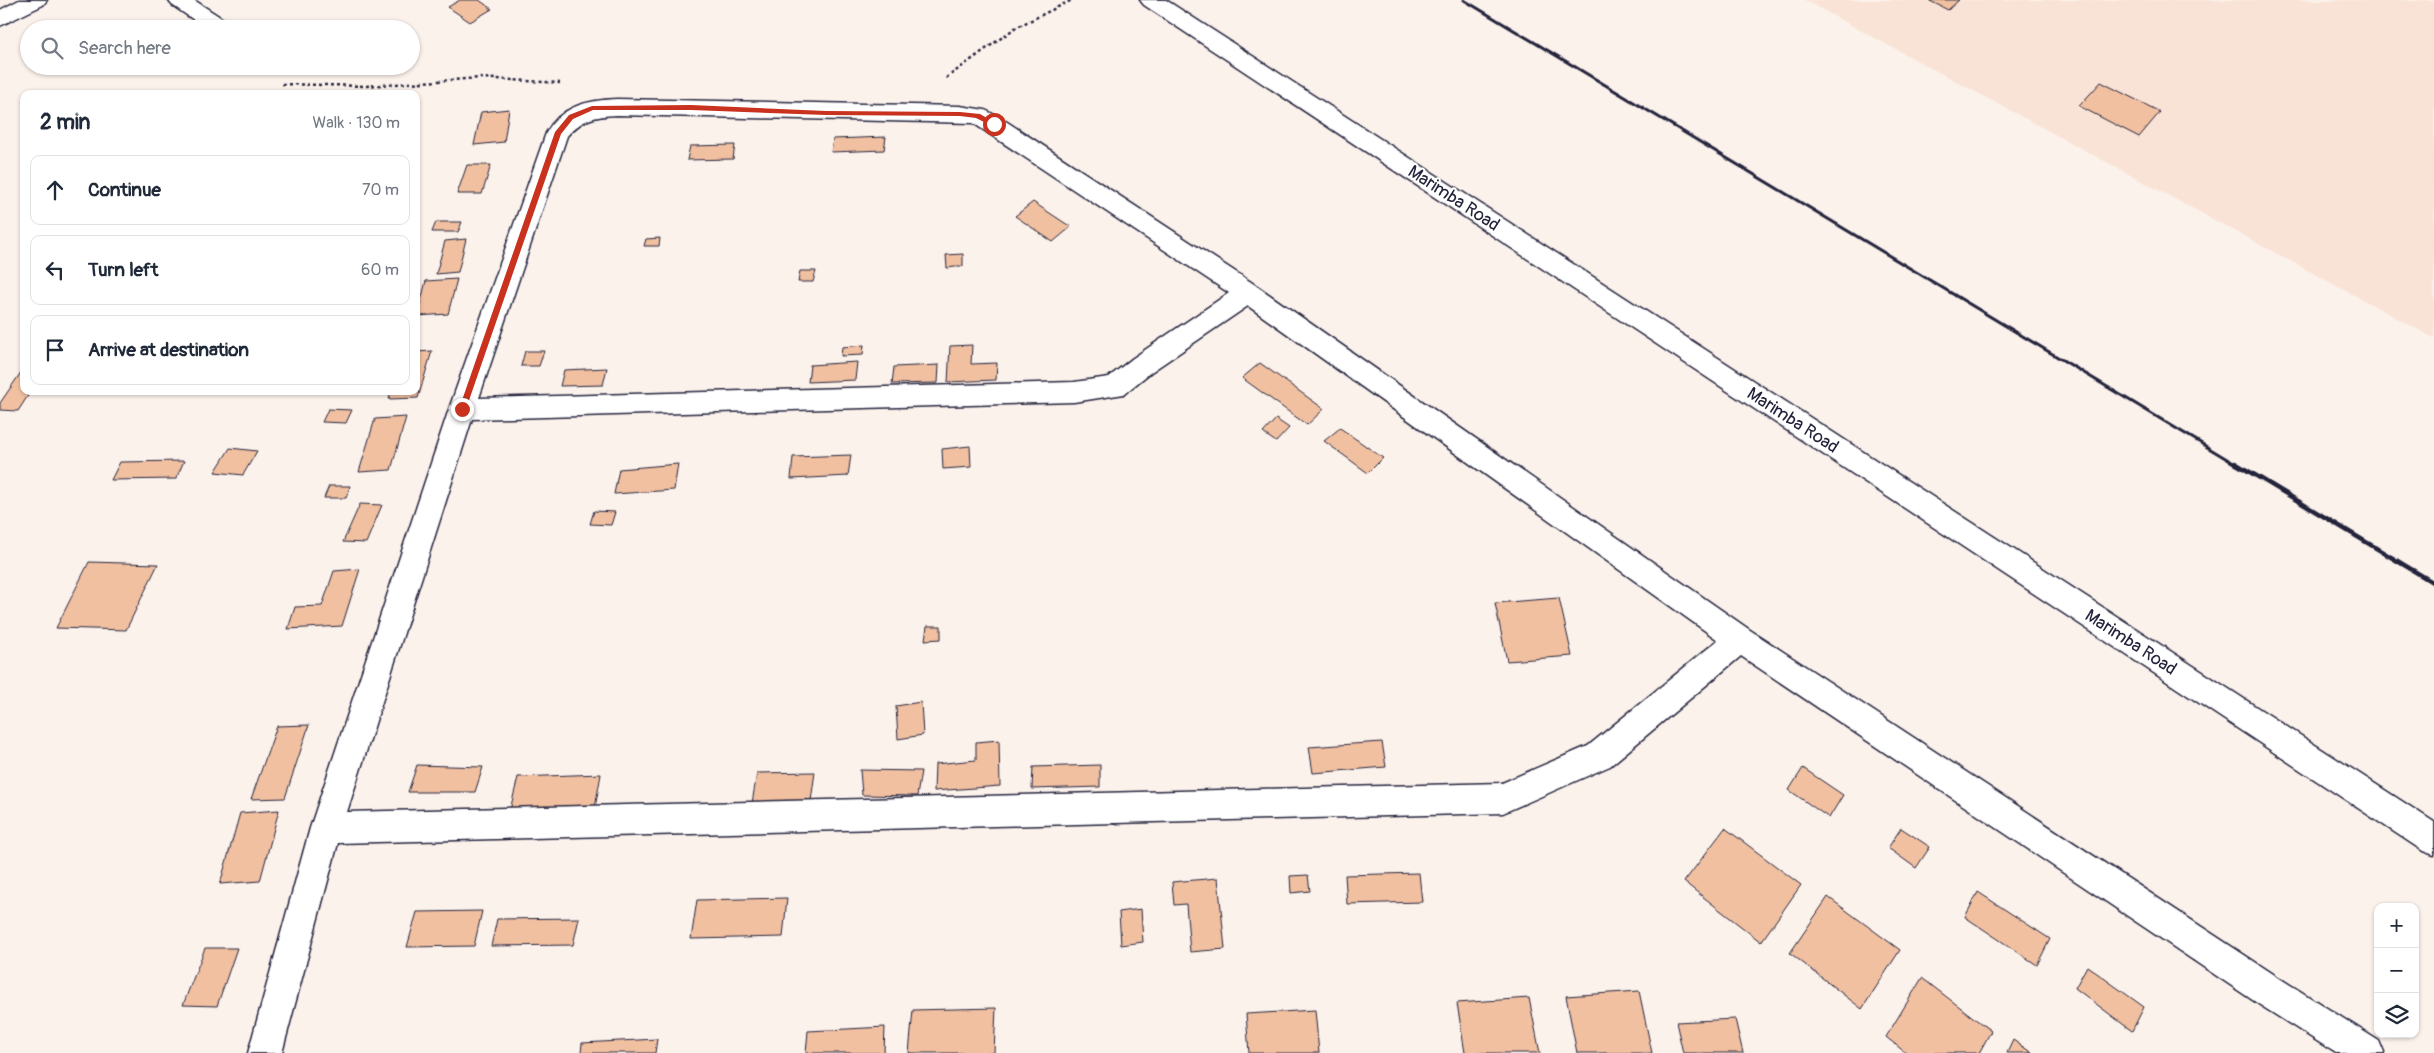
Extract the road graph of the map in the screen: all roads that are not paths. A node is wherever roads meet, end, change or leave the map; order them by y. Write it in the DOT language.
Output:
graph roads {
  1 [pos="36,0"];
  2 [pos="179,0"];
  3 [pos="1151,0"];
  4 [pos="0,19"];
  5 [pos="209,20"];
  6 [pos="1248,293"];
  7 [pos="462,409"];
  8 [pos="1740,639"];
  9 [pos="326,828"];
  10 [pos="2434,840"];
  11 [pos="265,1053"];
  12 [pos="2368,1053"];
  1 -- 4 [label="street"];
  2 -- 5 [label="street"];
  3 -- 10 [label="street, Marimba Road"];
  6 -- 7 [label="street"];
  6 -- 7 [label="street"];
  6 -- 8 [label="street"];
  7 -- 9 [label="street"];
  8 -- 9 [label="street"];
  8 -- 12 [label="street"];
  9 -- 11 [label="street"];
}
